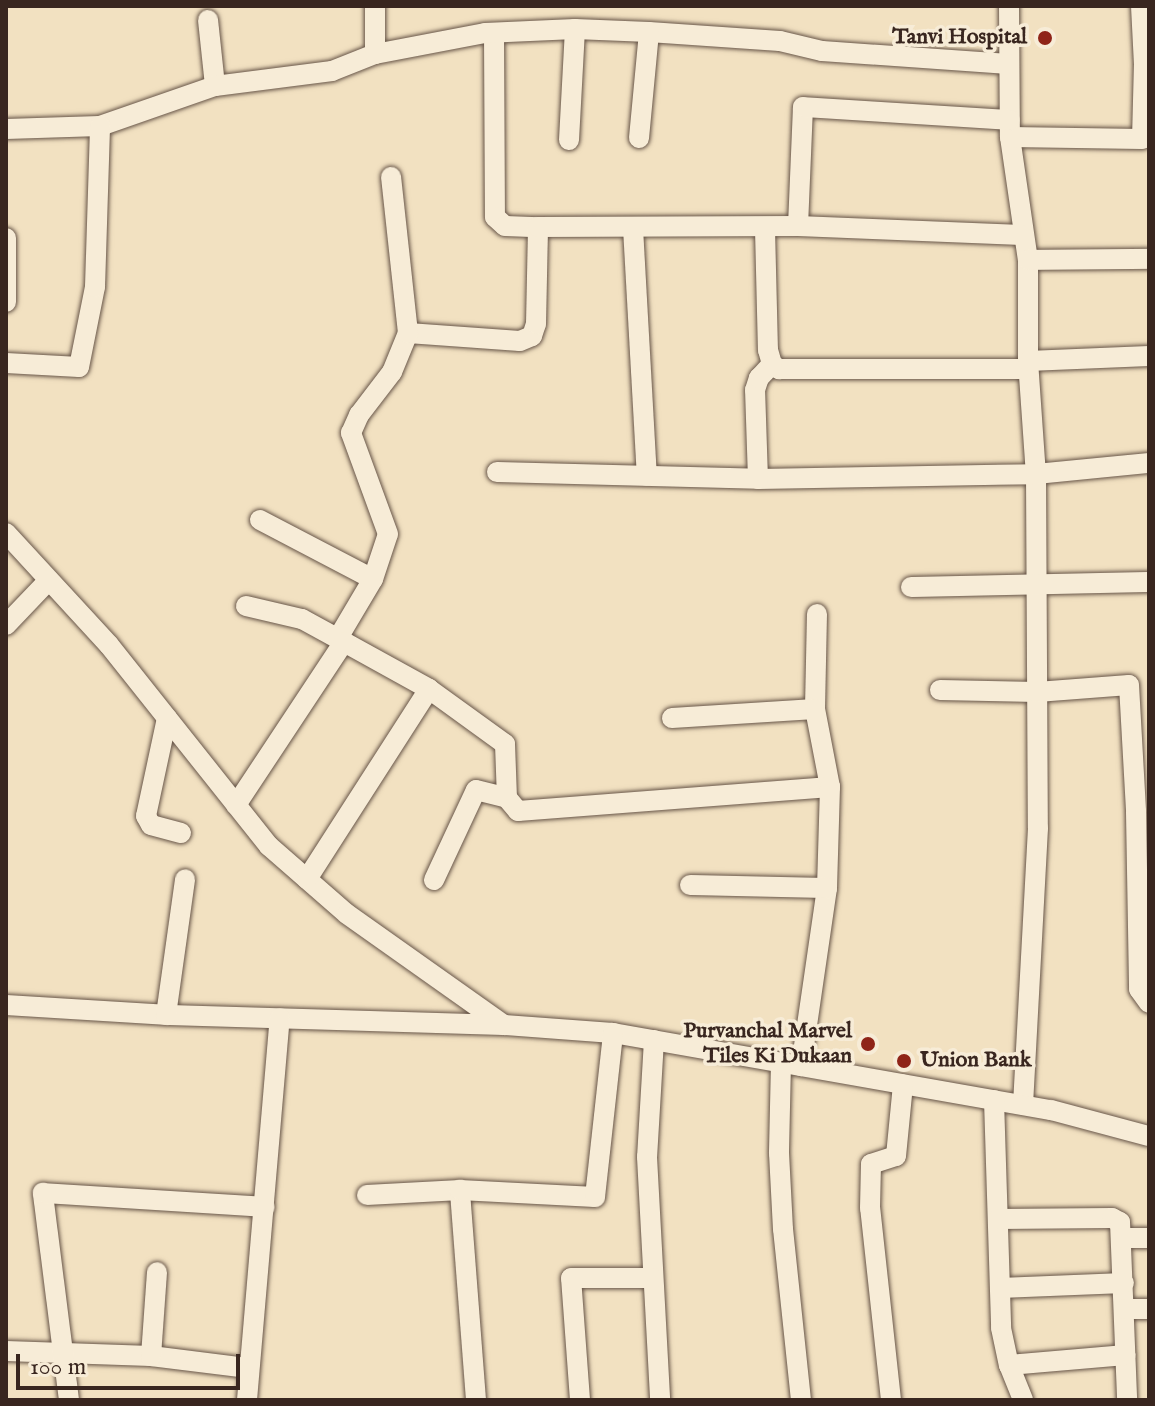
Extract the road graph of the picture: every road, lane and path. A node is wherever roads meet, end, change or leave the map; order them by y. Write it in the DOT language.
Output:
graph roads {
  1 [pos="375,6"];
  2 [pos="1009,6"];
  3 [pos="1141,6"];
  4 [pos="208,20"];
  5 [pos="575,29"];
  6 [pos="649,32"];
  7 [pos="494,34"];
  8 [pos="375,54"];
  9 [pos="1009,64"];
  10 [pos="1147,66"];
  11 [pos="215,86"];
  12 [pos="100,126"];
  13 [pos="1010,128"];
  14 [pos="6,129"];
  15 [pos="639,138"];
  16 [pos="569,140"];
  17 [pos="1145,140"];
  18 [pos="391,177"];
  19 [pos="798,226"];
  20 [pos="538,227"];
  21 [pos="633,228"];
  22 [pos="765,229"];
  23 [pos="1022,235"];
  24 [pos="6,238"];
  25 [pos="1149,259"];
  26 [pos="1028,260"];
  27 [pos="6,302"];
  28 [pos="408,333"];
  29 [pos="1149,356"];
  30 [pos="6,363"];
  31 [pos="772,364"];
  32 [pos="1028,365"];
  33 [pos="1149,463"];
  34 [pos="497,472"];
  35 [pos="1036,474"];
  36 [pos="647,476"];
  37 [pos="758,479"];
  38 [pos="260,520"];
  39 [pos="6,533"];
  40 [pos="373,579"];
  41 [pos="49,580"];
  42 [pos="1149,582"];
  43 [pos="1036,586"];
  44 [pos="911,587"];
  45 [pos="246,606"];
  46 [pos="817,614"];
  47 [pos="6,625"];
  48 [pos="341,640"];
  49 [pos="1139,685"];
  50 [pos="429,689"];
  51 [pos="940,690"];
  52 [pos="1037,692"];
  53 [pos="815,709"];
  54 [pos="167,718"];
  55 [pos="672,718"];
  56 [pos="830,787"];
  57 [pos="507,798"];
  58 [pos="236,805"];
  59 [pos="1143,812"];
  60 [pos="181,833"];
  61 [pos="185,879"];
  62 [pos="307,879"];
  63 [pos="434,880"];
  64 [pos="690,885"];
  65 [pos="827,888"];
  66 [pos="1143,932"];
  67 [pos="1149,1003"];
  68 [pos="6,1005"];
  69 [pos="166,1015"];
  70 [pos="280,1018"];
  71 [pos="504,1025"];
  72 [pos="613,1033"];
  73 [pos="654,1040"];
  74 [pos="791,1064"];
  75 [pos="903,1084"];
  76 [pos="994,1100"];
  77 [pos="1023,1105"];
  78 [pos="1149,1136"];
  79 [pos="460,1190"];
  80 [pos="367,1195"];
  81 [pos="265,1207"];
  82 [pos="998,1219"];
  83 [pos="1122,1238"];
  84 [pos="1149,1238"];
  85 [pos="157,1272"];
  86 [pos="653,1278"];
  87 [pos="1124,1283"];
  88 [pos="1000,1288"];
  89 [pos="1125,1309"];
  90 [pos="1149,1309"];
  91 [pos="6,1351"];
  92 [pos="64,1351"];
  93 [pos="1126,1355"];
  94 [pos="151,1356"];
  95 [pos="1009,1365"];
  96 [pos="248,1368"];
  97 [pos="1149,1397"];
  98 [pos="1127,1398"];
  99 [pos="69,1400"];
  100 [pos="247,1400"];
  101 [pos="476,1400"];
  102 [pos="580,1400"];
  103 [pos="660,1400"];
  104 [pos="801,1400"];
  105 [pos="891,1400"];
  106 [pos="1023,1400"];
  1 -- 8 [label="street"];
  2 -- 9 [label="street"];
  3 -- 10 [label="street"];
  4 -- 11 [label="street"];
  5 -- 6 [label="street"];
  5 -- 7 [label="street"];
  5 -- 16 [label="street"];
  6 -- 9 [label="street"];
  6 -- 15 [label="street"];
  7 -- 8 [label="street"];
  7 -- 20 [label="street"];
  8 -- 11 [label="street"];
  9 -- 13 [label="street"];
  10 -- 17 [label="street"];
  11 -- 12 [label="street"];
  12 -- 14 [label="street"];
  12 -- 30 [label="street"];
  13 -- 17 [label="street"];
  13 -- 19 [label="street"];
  13 -- 23 [label="street"];
  18 -- 28 [label="street"];
  19 -- 22 [label="street"];
  19 -- 23 [label="street"];
  20 -- 21 [label="street"];
  20 -- 28 [label="street"];
  21 -- 22 [label="street"];
  21 -- 36 [label="street"];
  22 -- 31 [label="street"];
  23 -- 26 [label="street"];
  24 -- 27 [label="street"];
  25 -- 26 [label="street"];
  26 -- 32 [label="street"];
  28 -- 40 [label="street"];
  29 -- 32 [label="street"];
  31 -- 32 [label="street"];
  31 -- 37 [label="street"];
  32 -- 35 [label="street"];
  33 -- 35 [label="street"];
  34 -- 36 [label="street"];
  35 -- 37 [label="street"];
  35 -- 43 [label="street"];
  36 -- 37 [label="street"];
  38 -- 40 [label="street"];
  39 -- 41 [label="street"];
  40 -- 48 [label="street"];
  41 -- 47 [label="street"];
  41 -- 54 [label="street"];
  42 -- 43 [label="street"];
  43 -- 44 [label="street"];
  43 -- 52 [label="street"];
  45 -- 48 [label="street"];
  46 -- 53 [label="street"];
  48 -- 50 [label="street"];
  48 -- 58 [label="street"];
  49 -- 52 [label="street"];
  49 -- 59 [label="street"];
  50 -- 57 [label="street"];
  50 -- 62 [label="street"];
  51 -- 52 [label="street"];
  52 -- 77 [label="street"];
  53 -- 55 [label="street"];
  53 -- 56 [label="street"];
  54 -- 58 [label="street"];
  54 -- 60 [label="street"];
  56 -- 57 [label="street"];
  56 -- 65 [label="street"];
  57 -- 63 [label="street"];
  58 -- 62 [label="street"];
  59 -- 66 [label="street"];
  61 -- 69 [label="street"];
  62 -- 71 [label="street"];
  64 -- 65 [label="street"];
  65 -- 74 [label="street"];
  66 -- 67 [label="street"];
  68 -- 69 [label="street"];
  69 -- 70 [label="street"];
  70 -- 71 [label="street"];
  70 -- 81 [label="street"];
  71 -- 72 [label="street"];
  72 -- 73 [label="street"];
  72 -- 79 [label="street"];
  73 -- 74 [label="street"];
  73 -- 86 [label="street"];
  74 -- 75 [label="street"];
  74 -- 104 [label="street"];
  75 -- 76 [label="street"];
  75 -- 105 [label="street"];
  76 -- 77 [label="street"];
  76 -- 82 [label="street"];
  77 -- 78 [label="street"];
  79 -- 80 [label="street"];
  79 -- 101 [label="street"];
  81 -- 92 [label="street"];
  81 -- 96 [label="street"];
  82 -- 83 [label="street"];
  82 -- 88 [label="street"];
  83 -- 84 [label="street"];
  83 -- 87 [label="street"];
  85 -- 94 [label="street"];
  86 -- 102 [label="street"];
  86 -- 103 [label="street"];
  87 -- 88 [label="street"];
  87 -- 89 [label="street"];
  88 -- 95 [label="street"];
  89 -- 90 [label="street"];
  89 -- 93 [label="street"];
  91 -- 92 [label="street"];
  92 -- 94 [label="street"];
  92 -- 99 [label="street"];
  93 -- 95 [label="street"];
  93 -- 98 [label="street"];
  94 -- 96 [label="street"];
  95 -- 106 [label="street"];
  96 -- 100 [label="street"];
  97 -- 98 [label="street"];
}
